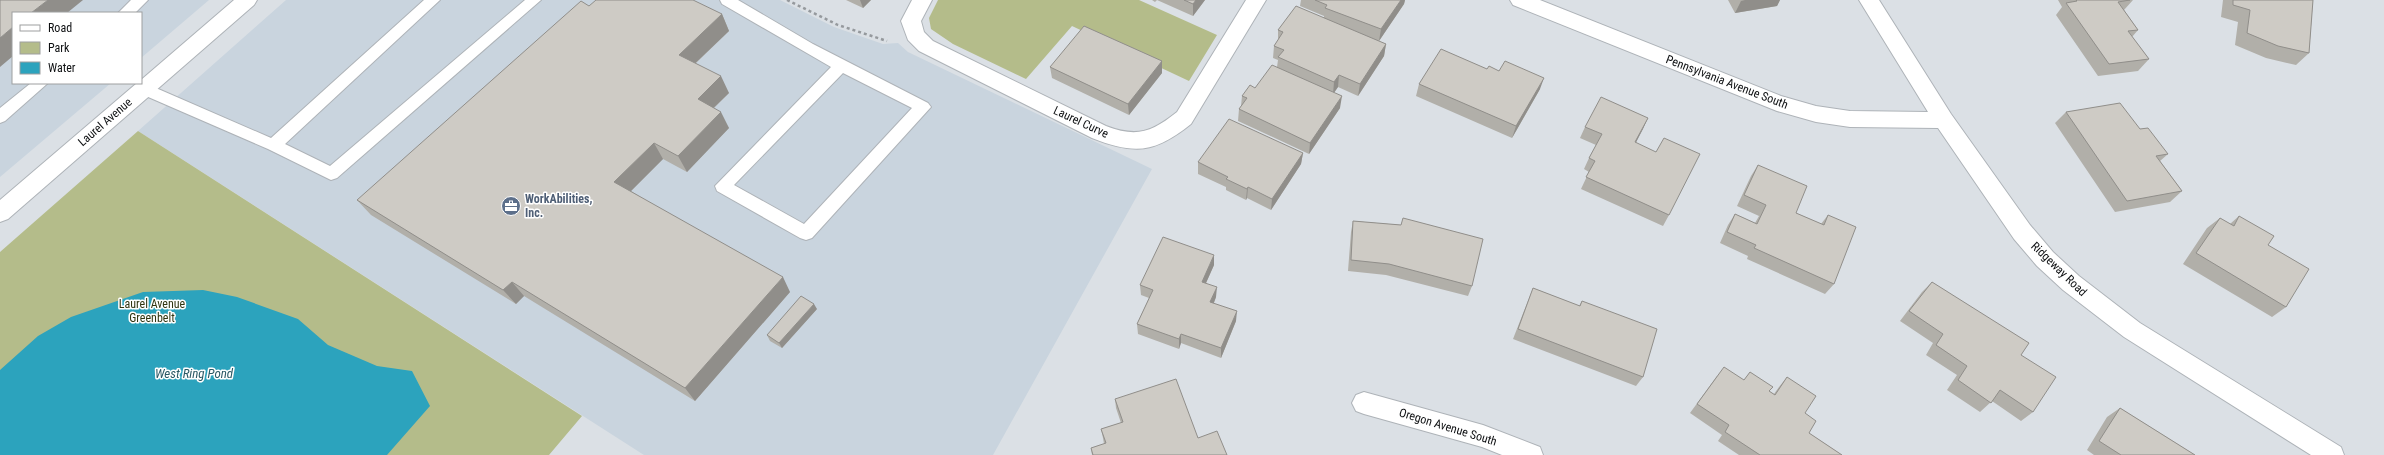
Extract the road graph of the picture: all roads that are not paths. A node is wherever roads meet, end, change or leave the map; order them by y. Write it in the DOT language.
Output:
graph roads {
  1 [pos="141,0"];
  2 [pos="247,0"];
  3 [pos="432,0"];
  4 [pos="534,0"];
  5 [pos="728,0"];
  6 [pos="922,0"];
  7 [pos="1256,0"];
  8 [pos="1520,0"];
  9 [pos="1869,0"];
  10 [pos="126,12"];
  11 [pos="842,65"];
  12 [pos="40,84"];
  13 [pos="144,89"];
  14 [pos="0,117"];
  15 [pos="1944,120"];
  16 [pos="273,144"];
  17 [pos="0,213"];
  18 [pos="1364,403"];
  19 [pos="1531,455"];
  20 [pos="2332,455"];
  1 -- 10 [label="lane"];
  2 -- 13 [label="street, Laurel Avenue"];
  3 -- 16 [label="lane"];
  4 -- 16 [label="lane"];
  5 -- 11 [label="lane"];
  6 -- 7 [label="street, Laurel Curve"];
  8 -- 15 [label="street, Pennsylvania Avenue South"];
  9 -- 15 [label="street, Ridgeway Road"];
  11 -- 11 [label="lane"];
  12 -- 14 [label="lane"];
  13 -- 16 [label="lane"];
  13 -- 17 [label="street, Laurel Avenue"];
  15 -- 20 [label="street, Ridgeway Road"];
  18 -- 19 [label="street, Oregon Avenue South"];
}
